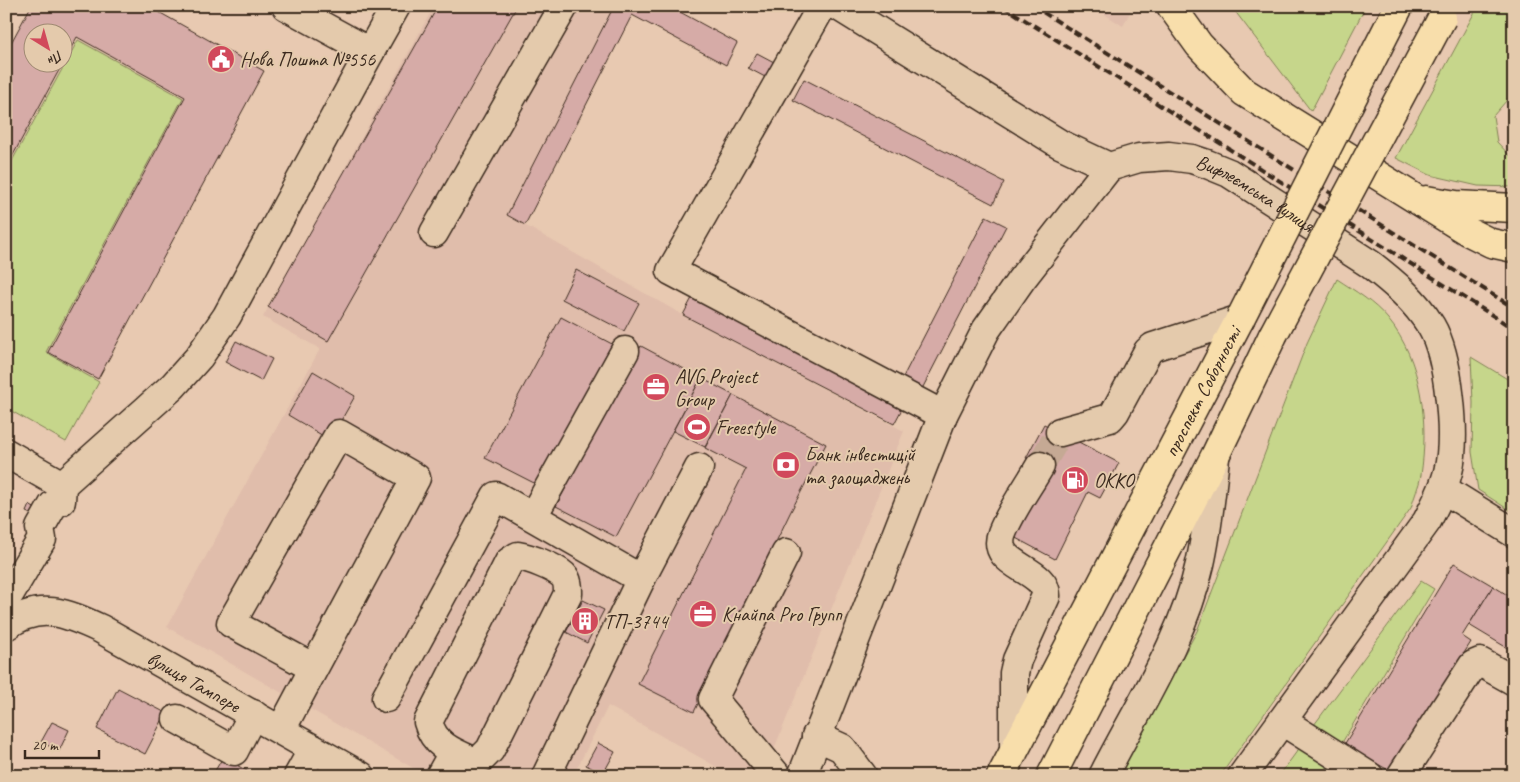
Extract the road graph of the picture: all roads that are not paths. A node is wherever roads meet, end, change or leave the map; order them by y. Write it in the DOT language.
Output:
graph roads {
  1 [pos="286,6"];
  2 [pos="396,6"];
  3 [pos="564,6"];
  4 [pos="822,6"];
  5 [pos="838,6"];
  6 [pos="1171,6"];
  7 [pos="1192,6"];
  8 [pos="1400,6"];
  9 [pos="1446,12"];
  10 [pos="370,52"];
  11 [pos="1278,112"];
  12 [pos="1109,167"];
  13 [pos="1414,198"];
  14 [pos="1514,208"];
  15 [pos="434,233"];
  16 [pos="1514,248"];
  17 [pos="1240,319"];
  18 [pos="625,351"];
  19 [pos="942,415"];
  20 [pos="1060,432"];
  21 [pos="6,453"];
  22 [pos="1215,456"];
  23 [pos="1040,466"];
  24 [pos="699,468"];
  25 [pos="1443,489"];
  26 [pos="62,493"];
  27 [pos="533,516"];
  28 [pos="1514,533"];
  29 [pos="786,553"];
  30 [pos="641,579"];
  31 [pos="10,606"];
  32 [pos="314,668"];
  33 [pos="1514,681"];
  34 [pos="386,698"];
  35 [pos="253,714"];
  36 [pos="177,719"];
  37 [pos="1282,721"];
  38 [pos="280,730"];
  39 [pos="816,736"];
  40 [pos="313,748"];
  41 [pos="1014,748"];
  42 [pos="446,764"];
  43 [pos="298,776"];
  44 [pos="361,776"];
  45 [pos="546,776"];
  46 [pos="776,776"];
  47 [pos="802,776"];
  48 [pos="864,776"];
  49 [pos="1001,776"];
  50 [pos="1051,776"];
  51 [pos="1103,776"];
  52 [pos="1242,776"];
  53 [pos="1370,776"];
  54 [pos="1401,776"];
  1 -- 10 [label="street"];
  2 -- 10 [label="street"];
  3 -- 15 [label="street"];
  4 -- 19 [label="street"];
  5 -- 12 [label="street"];
  6 -- 11 [label="main road"];
  7 -- 11 [label="main road"];
  8 -- 17 [label="main road, проспект Соборності, bridge"];
  9 -- 22 [label="main road, проспект Соборності, bridge"];
  10 -- 26 [label="street"];
  11 -- 13 [label="main road"];
  12 -- 19 [label="street"];
  12 -- 25 [label="street, Вифлеємська вулиця"];
  13 -- 14 [label="main road"];
  13 -- 16 [label="main road"];
  17 -- 20 [label="street"];
  17 -- 41 [label="main road, проспект Соборності"];
  18 -- 27 [label="street"];
  19 -- 39 [label="street"];
  21 -- 26 [label="street"];
  22 -- 50 [label="main road, проспект Соборності"];
  22 -- 51 [label="street"];
  23 -- 41 [label="street"];
  24 -- 30 [label="street"];
  25 -- 28 [label="street"];
  25 -- 37 [label="street, Вифлеємська вулиця"];
  26 -- 31 [label="street"];
  27 -- 30 [label="street"];
  27 -- 34 [label="street"];
  29 -- 46 [label="street"];
  30 -- 45 [label="street"];
  31 -- 35 [label="street, вулиця Тампере"];
  32 -- 32 [label="street"];
  32 -- 38 [label="street"];
  33 -- 54 [label="street"];
  35 -- 36 [label="street"];
  35 -- 38 [label="street, вулиця Тампере"];
  37 -- 52 [label="street, Вифлеємська вулиця"];
  37 -- 53 [label="street"];
  38 -- 40 [label="street, вулиця Тампере"];
  39 -- 47 [label="street"];
  39 -- 48 [label="street"];
  40 -- 43 [label="street"];
  40 -- 44 [label="street, вулиця Тампере"];
  41 -- 49 [label="main road, проспект Соборності"];
  42 -- 42 [label="street"];
}
